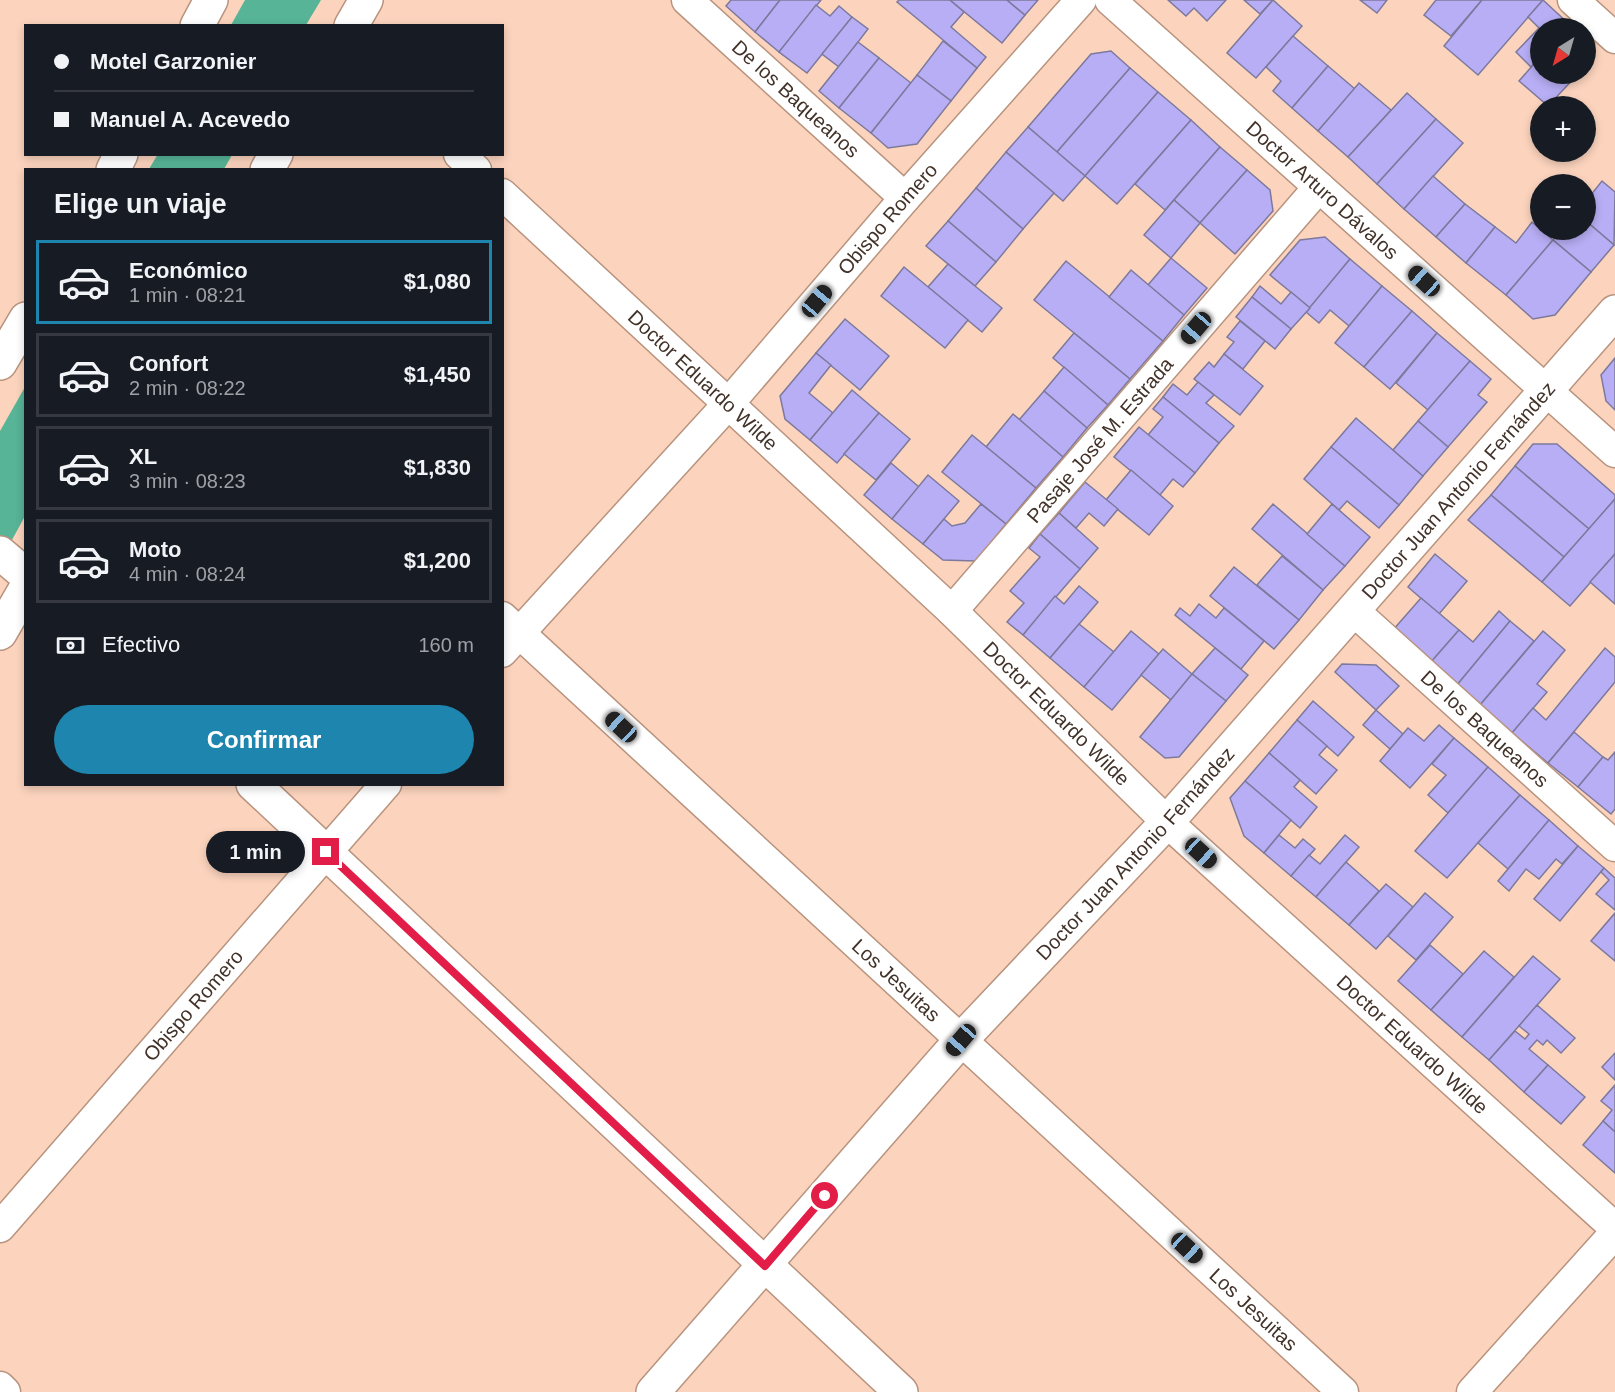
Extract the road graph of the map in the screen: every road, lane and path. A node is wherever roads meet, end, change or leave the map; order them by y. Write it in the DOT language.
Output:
graph roads {
  1 [pos="212,0"];
  2 [pos="366,0"];
  3 [pos="687,0"];
  4 [pos="1081,0"];
  5 [pos="1110,0"];
  6 [pos="1573,0"];
  7 [pos="198,24"];
  8 [pos="352,24"];
  9 [pos="1615,38"];
  10 [pos="461,156"];
  11 [pos="474,168"];
  12 [pos="1318,187"];
  13 [pos="504,196"];
  14 [pos="905,198"];
  15 [pos="1615,312"];
  16 [pos="24,322"];
  17 [pos="0,363"];
  18 [pos="1546,390"];
  19 [pos="729,404"];
  20 [pos="1615,452"];
  21 [pos="0,553"];
  22 [pos="24,573"];
  23 [pos="24,591"];
  24 [pos="952,611"];
  25 [pos="1354,611"];
  26 [pos="0,633"];
  27 [pos="508,634"];
  28 [pos="255,786"];
  29 [pos="384,786"];
  30 [pos="1167,822"];
  31 [pos="1615,846"];
  32 [pos="326,852"];
  33 [pos="961,1040"];
  34 [pos="0,1227"];
  35 [pos="1615,1228"];
  36 [pos="1615,1233"];
  37 [pos="765,1266"];
  38 [pos="0,1387"];
  39 [pos="5,1392"];
  40 [pos="652,1392"];
  41 [pos="901,1392"];
  42 [pos="1343,1392"];
  43 [pos="1472,1392"];
  1 -- 7 [label="main road"];
  2 -- 8 [label="main road"];
  3 -- 14 [label="street, De los Baqueanos"];
  4 -- 14 [label="street, Obispo Romero"];
  5 -- 12 [label="street, Doctor Arturo Dávalos"];
  6 -- 9 [label="street"];
  10 -- 11 [label="street"];
  12 -- 18 [label="street, Doctor Arturo Dávalos"];
  12 -- 24 [label="street, Pasaje José M. Estrada"];
  13 -- 19 [label="street, Doctor Eduardo Wilde"];
  14 -- 19 [label="street, Obispo Romero"];
  15 -- 18 [label="main road, Doctor Juan Antonio Fernández"];
  16 -- 17 [label="main road"];
  18 -- 20 [label="street, Doctor Arturo Dávalos"];
  18 -- 25 [label="main road, Doctor Juan Antonio Fernández"];
  19 -- 24 [label="street, Doctor Eduardo Wilde"];
  19 -- 27 [label="street, Obispo Romero"];
  21 -- 22 [label="main road"];
  23 -- 26 [label="main road"];
  24 -- 30 [label="street, Doctor Eduardo Wilde"];
  25 -- 30 [label="main road, Doctor Juan Antonio Fernández"];
  25 -- 31 [label="street, De los Baqueanos"];
  27 -- 33 [label="street, Los Jesuitas"];
  28 -- 32 [label="main road"];
  29 -- 32 [label="street, Obispo Romero"];
  30 -- 33 [label="main road, Doctor Juan Antonio Fernández"];
  30 -- 35 [label="street, Doctor Eduardo Wilde"];
  32 -- 34 [label="street, Obispo Romero"];
  32 -- 37 [label="main road"];
  33 -- 37 [label="main road, Doctor Juan Antonio Fernández"];
  33 -- 42 [label="street, Los Jesuitas"];
  36 -- 43 [label="street"];
  37 -- 40 [label="main road, Doctor Juan Antonio Fernández"];
  37 -- 41 [label="main road"];
  38 -- 39 [label="street"];
}
